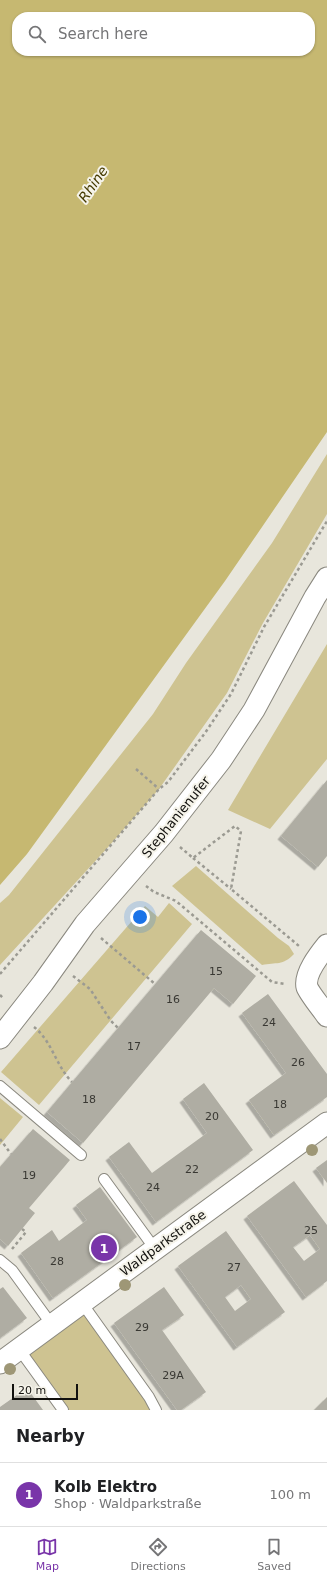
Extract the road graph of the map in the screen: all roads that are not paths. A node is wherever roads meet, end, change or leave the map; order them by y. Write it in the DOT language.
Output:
graph roads {
  1 [pos="327,578"];
  2 [pos="321,952"];
  3 [pos="327,1016"];
  4 [pos="0,1038"];
  5 [pos="0,1086"];
  6 [pos="327,1123"];
  7 [pos="81,1155"];
  8 [pos="104,1179"];
  9 [pos="155,1249"];
  10 [pos="1,1261"];
  11 [pos="82,1303"];
  12 [pos="52,1325"];
  13 [pos="19,1349"];
  14 [pos="0,1363"];
  15 [pos="63,1410"];
  16 [pos="156,1410"];
  1 -- 4 [label="street, Stephanienufer"];
  2 -- 3 [label="street"];
  5 -- 7 [label="lane"];
  6 -- 9 [label="street, Waldparkstraße"];
  8 -- 9 [label="lane"];
  9 -- 11 [label="street, Waldparkstraße"];
  10 -- 12 [label="lane"];
  11 -- 12 [label="street, Waldparkstraße"];
  11 -- 16 [label="lane"];
  12 -- 13 [label="street, Waldparkstraße"];
  13 -- 14 [label="street, Waldparkstraße"];
  13 -- 15 [label="lane"];
}
